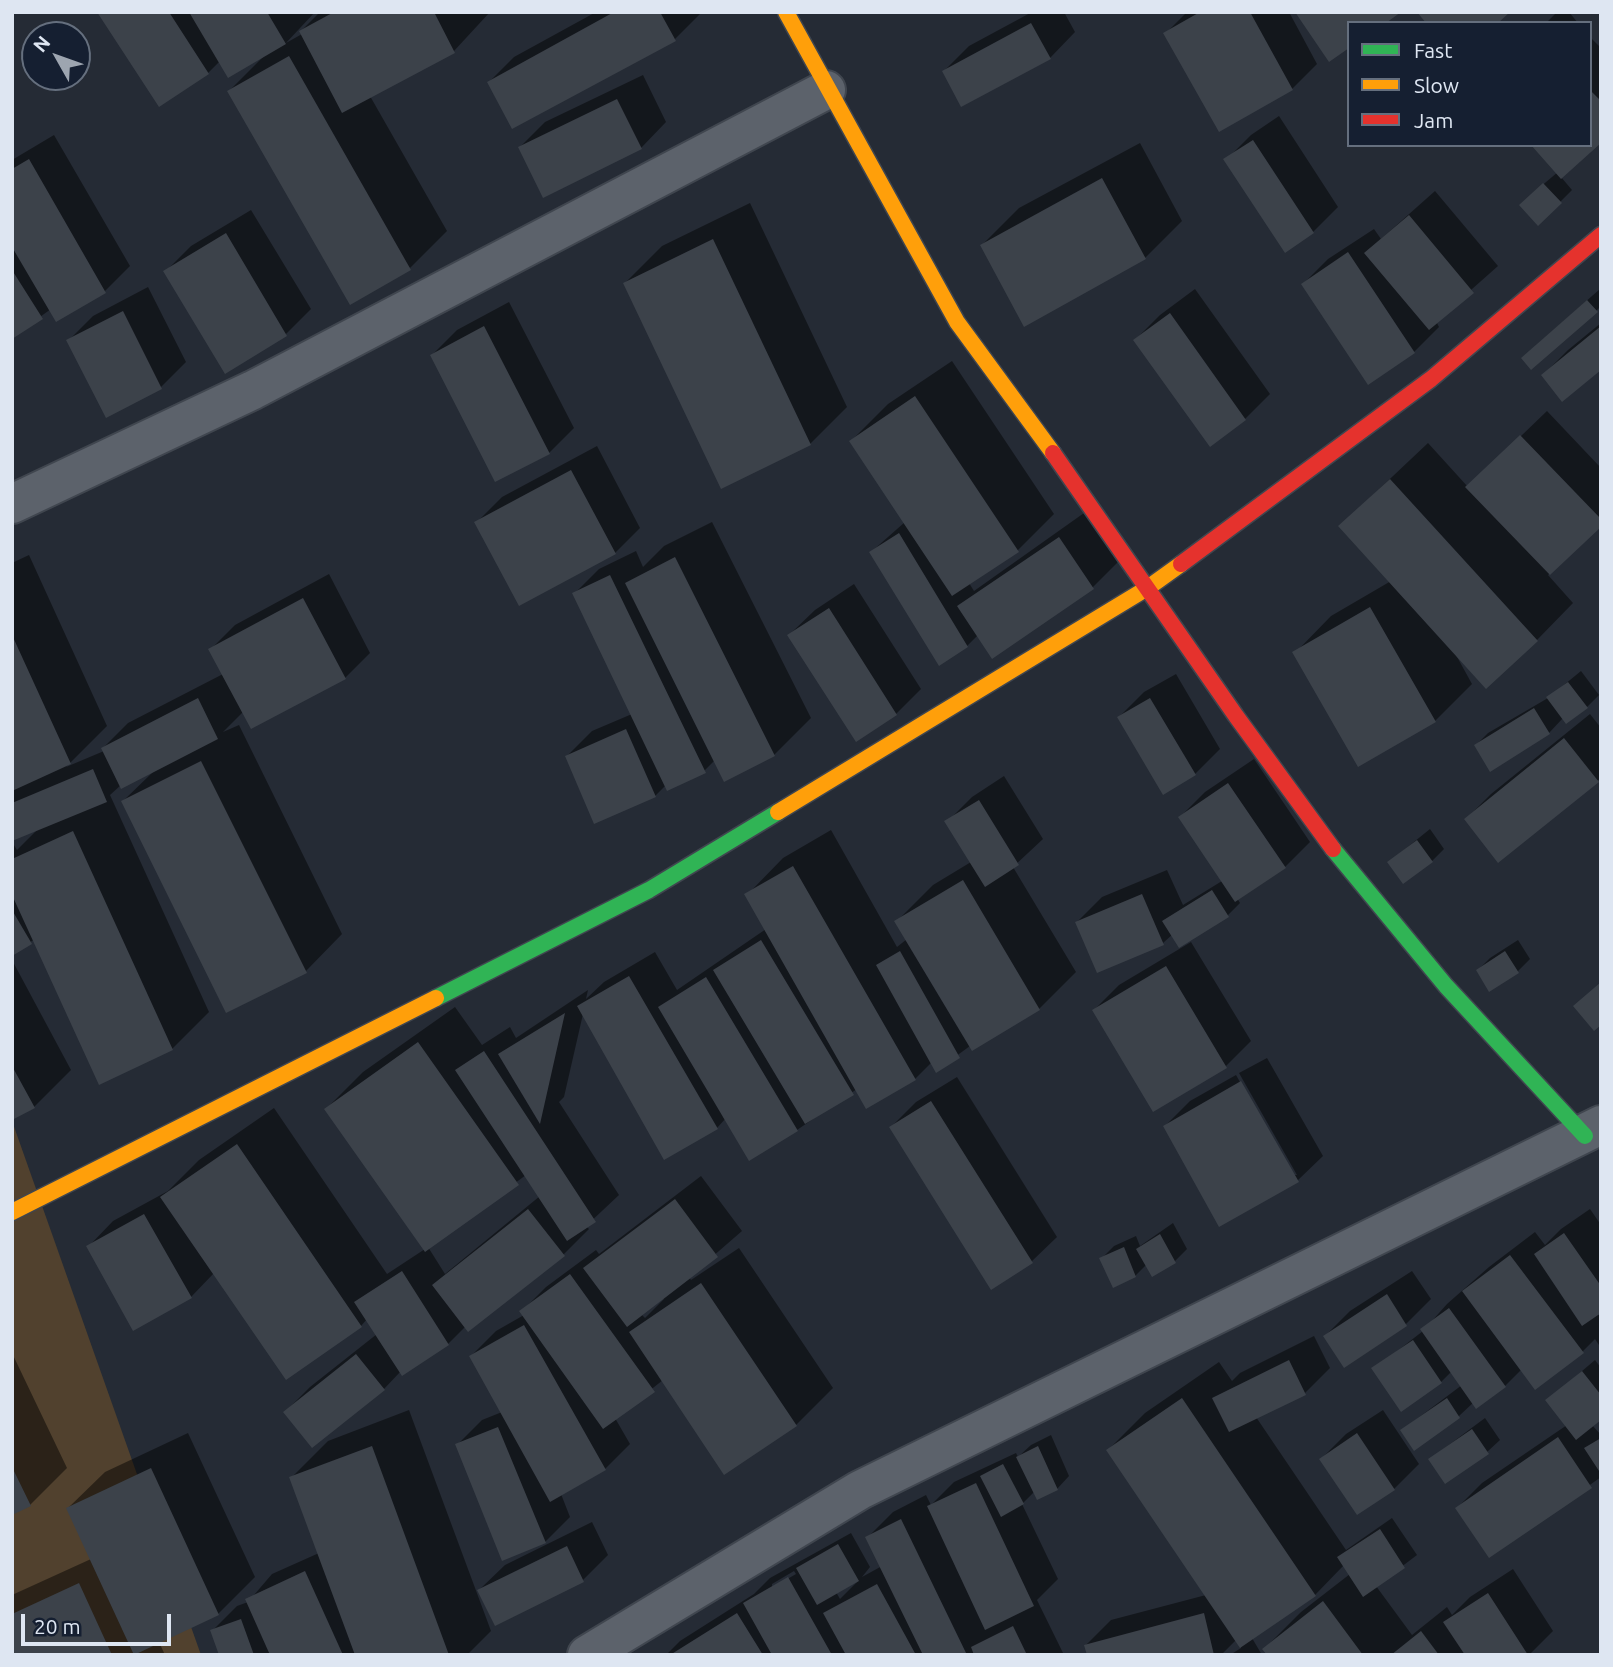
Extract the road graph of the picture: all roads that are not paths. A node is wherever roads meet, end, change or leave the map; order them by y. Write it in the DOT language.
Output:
graph roads {
  1 [pos="786,12"];
  2 [pos="826,90"];
  3 [pos="1601,234"];
  4 [pos="12,504"];
  5 [pos="1149,587"];
  6 [pos="1593,1130"];
  7 [pos="12,1212"];
  8 [pos="587,1655"];
  1 -- 2 [label="street"];
  2 -- 4 [label="street"];
  2 -- 5 [label="street"];
  3 -- 5 [label="street"];
  5 -- 6 [label="street"];
  5 -- 7 [label="street"];
  6 -- 8 [label="street"];
}
